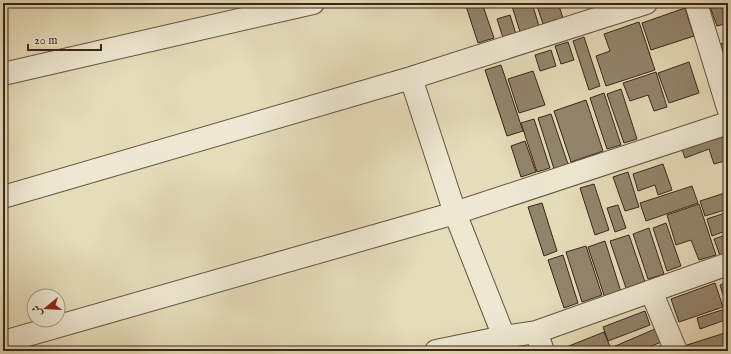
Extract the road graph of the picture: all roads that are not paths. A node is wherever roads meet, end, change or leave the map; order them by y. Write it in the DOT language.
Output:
graph roads {
  1 [pos="313,3"];
  2 [pos="646,3"];
  3 [pos="696,3"];
  4 [pos="3,74"];
  5 [pos="411,78"];
  6 [pos="728,108"];
  7 [pos="728,123"];
  8 [pos="3,197"];
  9 [pos="455,213"];
  10 [pos="728,264"];
  11 [pos="651,291"];
  12 [pos="504,337"];
  13 [pos="3,342"];
  14 [pos="539,342"];
  15 [pos="436,351"];
  16 [pos="676,351"];
  1 -- 4 [label="street"];
  2 -- 5 [label="street"];
  3 -- 6 [label="street"];
  5 -- 8 [label="street"];
  5 -- 9 [label="street"];
  7 -- 9 [label="street"];
  9 -- 12 [label="street"];
  9 -- 13 [label="street"];
  10 -- 11 [label="street"];
  11 -- 14 [label="street"];
  11 -- 16 [label="street"];
  12 -- 14 [label="street"];
  12 -- 15 [label="street"];
}
